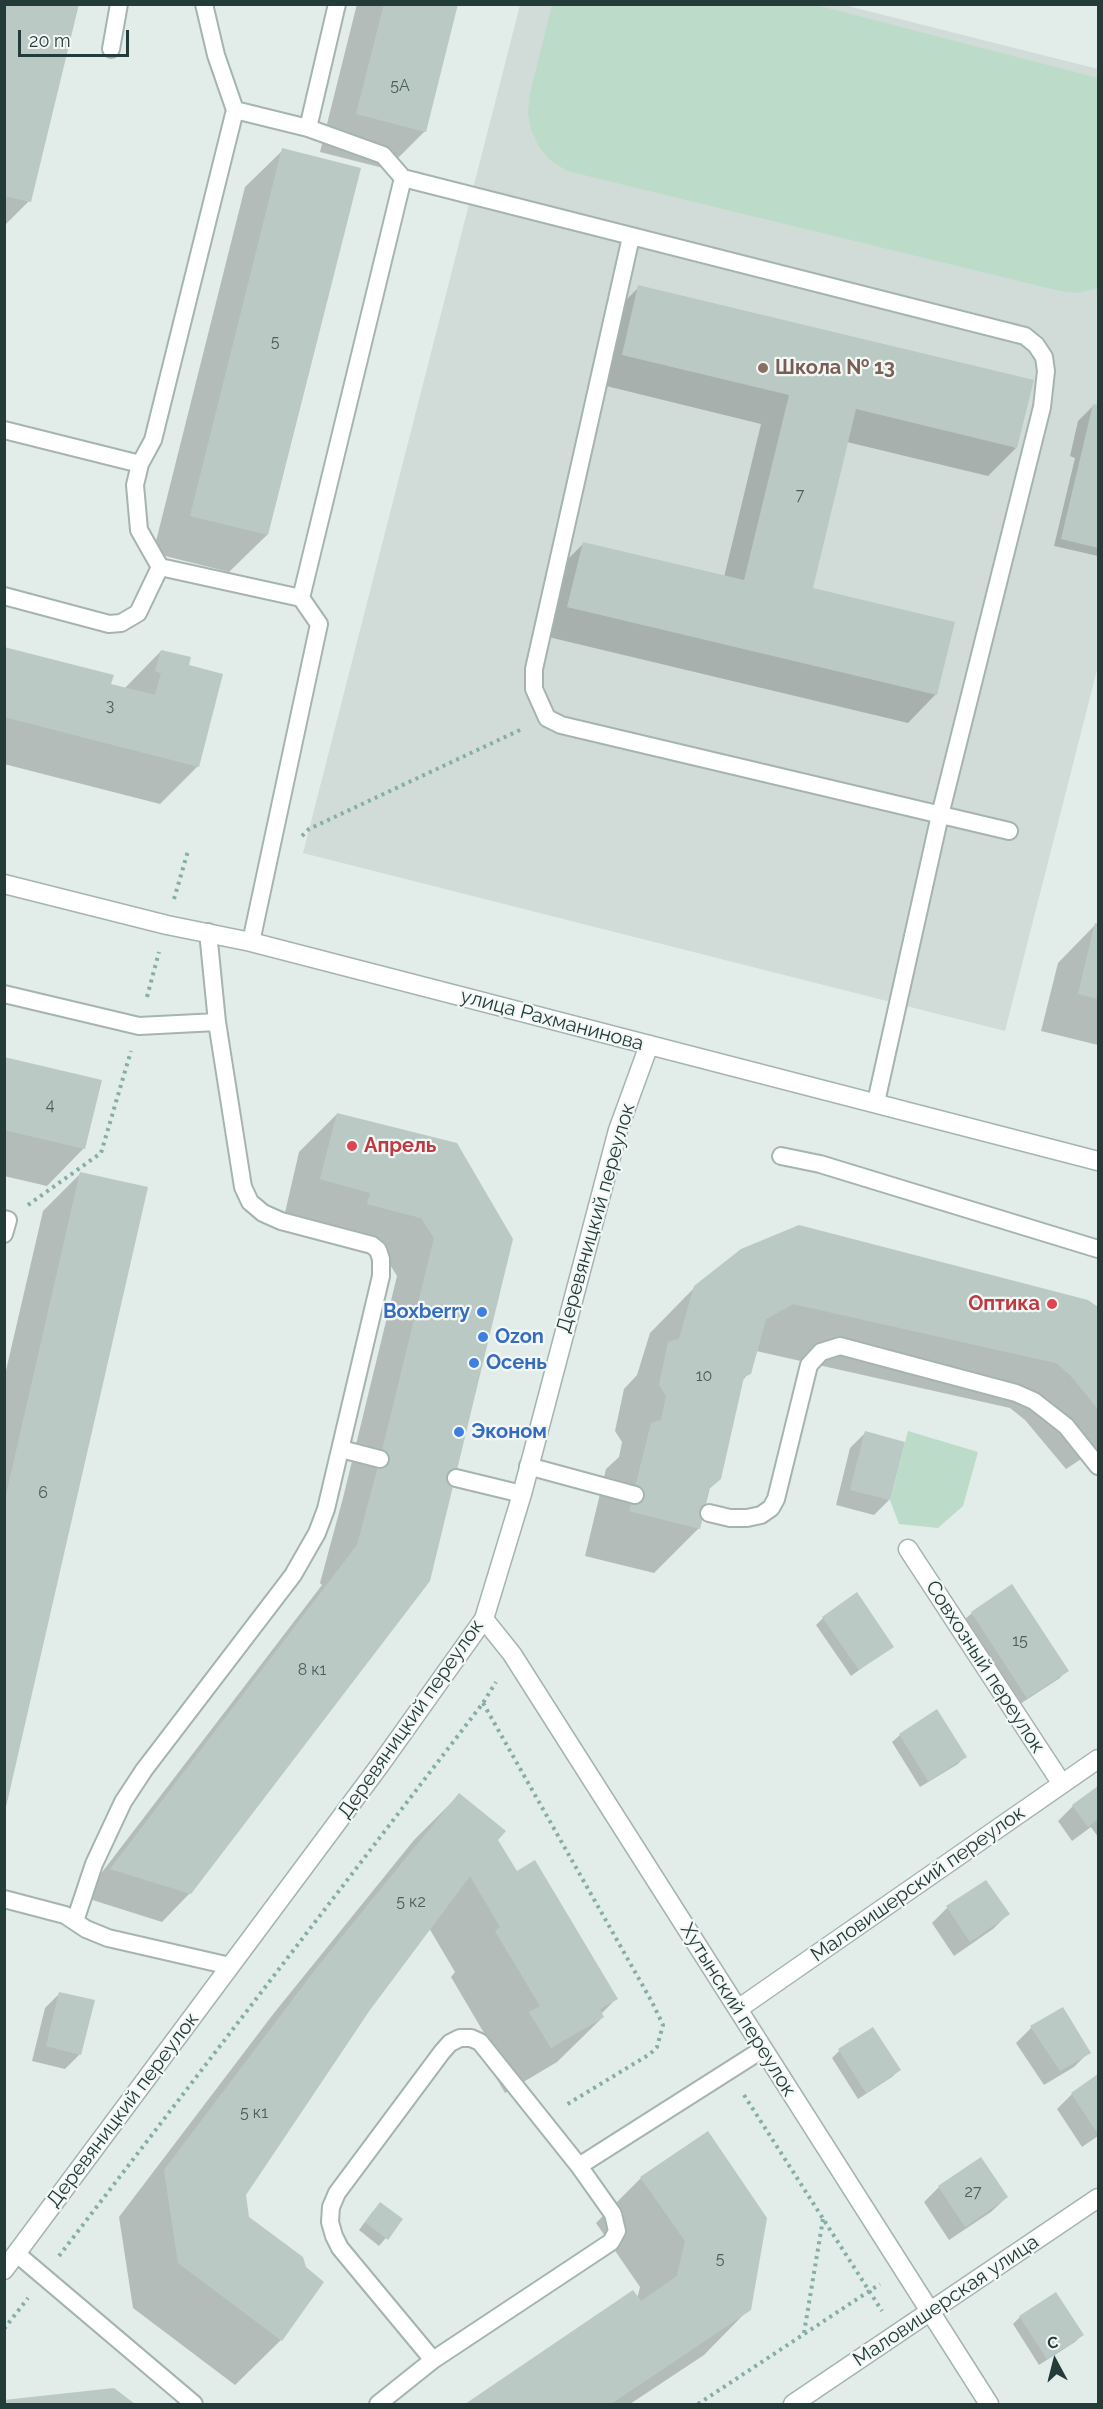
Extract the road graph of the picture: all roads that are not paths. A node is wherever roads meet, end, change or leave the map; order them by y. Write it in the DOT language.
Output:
graph roads {
  1 [pos="119,4"];
  2 [pos="204,4"];
  3 [pos="337,4"];
  4 [pos="111,49"];
  5 [pos="235,110"];
  6 [pos="308,128"];
  7 [pos="403,178"];
  8 [pos="631,237"];
  9 [pos="4,430"];
  10 [pos="140,464"];
  11 [pos="160,567"];
  12 [pos="4,596"];
  13 [pos="301,598"];
  14 [pos="940,815"];
  15 [pos="1009,831"];
  16 [pos="4,884"];
  17 [pos="208,932"];
  18 [pos="251,942"];
  19 [pos="4,994"];
  20 [pos="217,1022"];
  21 [pos="650,1045"];
  22 [pos="876,1102"];
  23 [pos="782,1156"];
  24 [pos="1098,1161"];
  25 [pos="4,1219"];
  26 [pos="4,1234"];
  27 [pos="1098,1249"];
  28 [pos="341,1449"];
  29 [pos="380,1459"];
  30 [pos="528,1466"];
  31 [pos="1098,1466"];
  32 [pos="456,1478"];
  33 [pos="522,1494"];
  34 [pos="635,1495"];
  35 [pos="709,1513"];
  36 [pos="908,1550"];
  37 [pos="484,1619"];
  38 [pos="1098,1759"];
  39 [pos="1062,1784"];
  40 [pos="4,1899"];
  41 [pos="75,1921"];
  42 [pos="230,1966"];
  43 [pos="738,2009"];
  44 [pos="763,2049"];
  45 [pos="579,2166"];
  46 [pos="1098,2198"];
  47 [pos="17,2254"];
  48 [pos="4,2270"];
  49 [pos="929,2312"];
  50 [pos="433,2360"];
  51 [pos="194,2404"];
  52 [pos="378,2404"];
  53 [pos="793,2404"];
  54 [pos="989,2404"];
  1 -- 4 [label="lane"];
  2 -- 5 [label="lane"];
  3 -- 6 [label="lane"];
  5 -- 6 [label="lane"];
  5 -- 10 [label="lane"];
  6 -- 7 [label="lane"];
  7 -- 8 [label="lane"];
  7 -- 13 [label="lane"];
  8 -- 14 [label="lane"];
  8 -- 14 [label="lane"];
  9 -- 10 [label="lane"];
  10 -- 11 [label="lane"];
  11 -- 12 [label="lane"];
  11 -- 13 [label="lane"];
  13 -- 18 [label="lane"];
  14 -- 15 [label="lane"];
  14 -- 22 [label="lane"];
  16 -- 17 [label="street, улица Рахманинова"];
  17 -- 18 [label="street, улица Рахманинова"];
  17 -- 20 [label="lane"];
  18 -- 21 [label="street, улица Рахманинова"];
  19 -- 20 [label="lane"];
  20 -- 28 [label="lane"];
  21 -- 22 [label="street, улица Рахманинова"];
  21 -- 30 [label="street, Деревяницкий переулок"];
  22 -- 24 [label="street, улица Рахманинова"];
  23 -- 27 [label="lane"];
  25 -- 26 [label="lane"];
  28 -- 29 [label="lane"];
  28 -- 41 [label="lane"];
  30 -- 33 [label="street, Деревяницкий переулок"];
  30 -- 34 [label="lane"];
  31 -- 35 [label="lane"];
  32 -- 33 [label="lane"];
  33 -- 37 [label="street, Деревяницкий переулок"];
  36 -- 39 [label="street, Совхозный переулок"];
  37 -- 42 [label="street, Деревяницкий переулок"];
  37 -- 43 [label="street, Хутынский переулок"];
  38 -- 39 [label="street, Маловишерский переулок"];
  39 -- 43 [label="street, Маловишерский переулок"];
  40 -- 41 [label="lane"];
  41 -- 42 [label="lane"];
  42 -- 47 [label="street, Деревяницкий переулок"];
  43 -- 44 [label="street, Хутынский переулок"];
  44 -- 45 [label="lane"];
  44 -- 49 [label="street, Хутынский переулок"];
  45 -- 50 [label="lane"];
  45 -- 50 [label="lane"];
  46 -- 49 [label="street, Маловишерская улица"];
  47 -- 48 [label="street, Деревяницкий переулок"];
  47 -- 51 [label="lane"];
  49 -- 53 [label="street, Маловишерская улица"];
  49 -- 54 [label="street, Хутынский переулок"];
  50 -- 52 [label="lane"];
}
